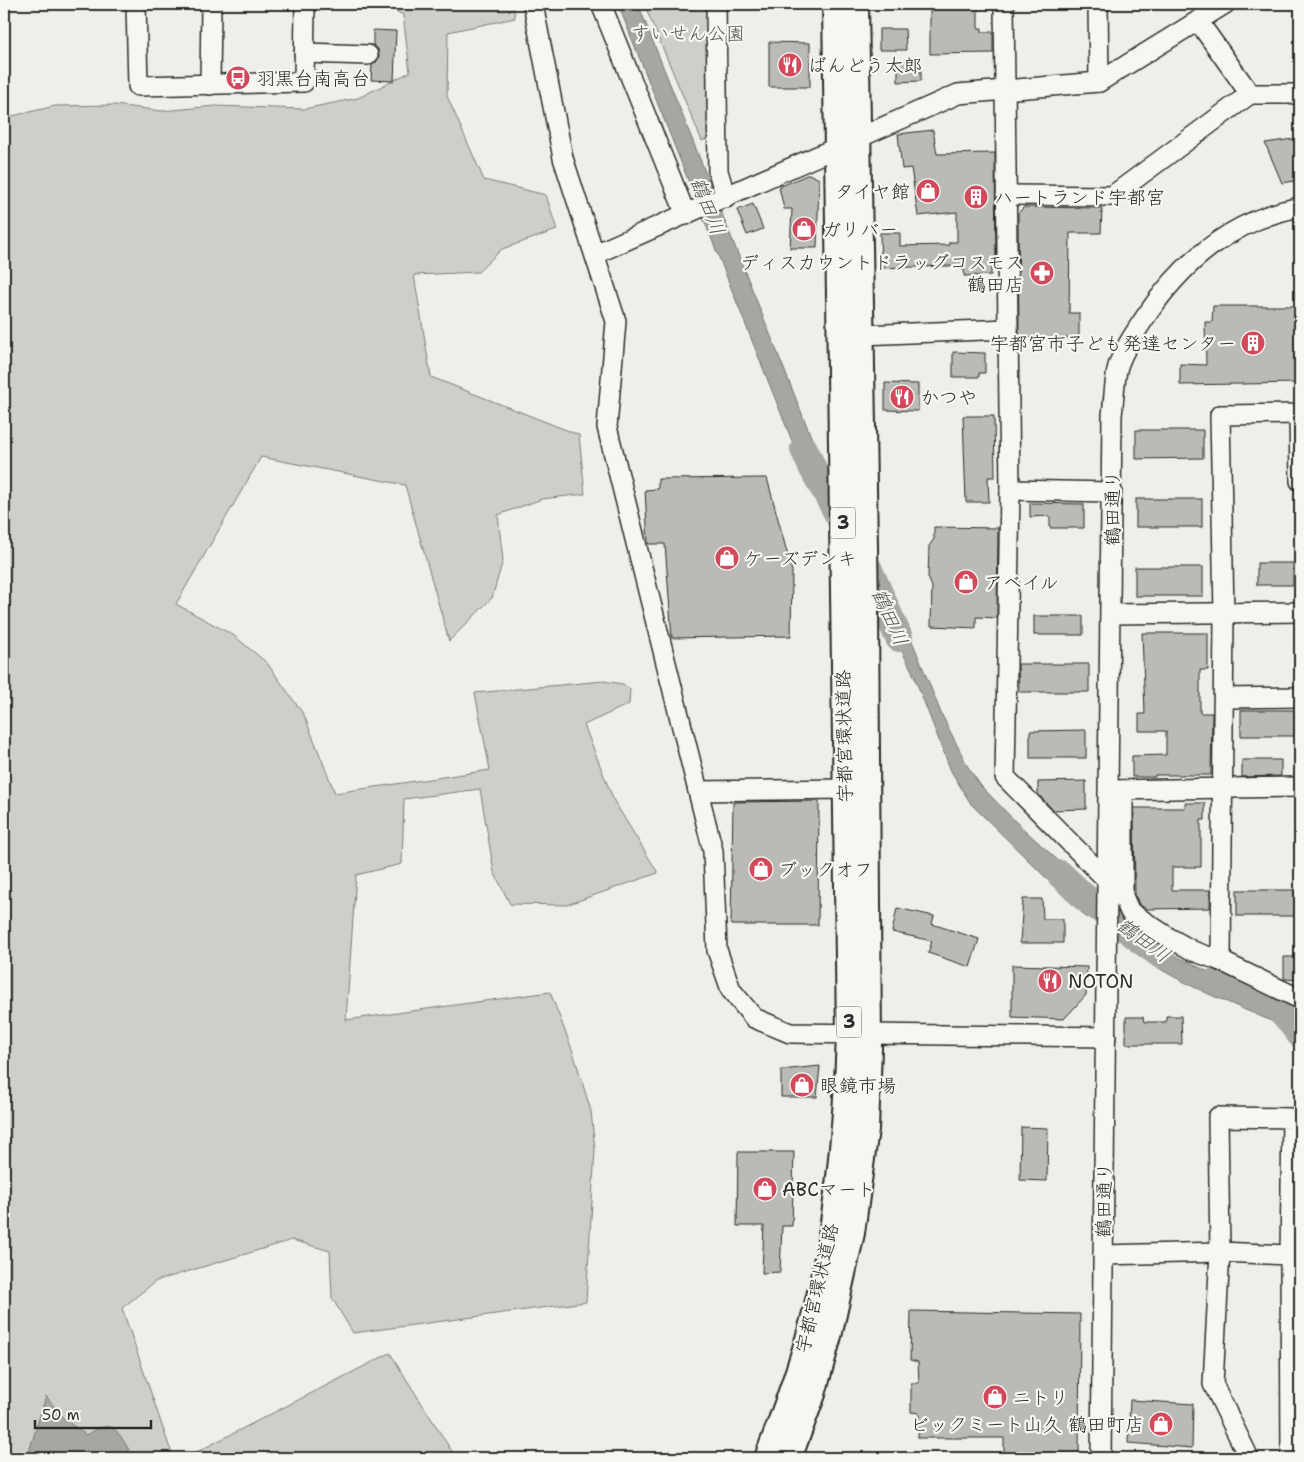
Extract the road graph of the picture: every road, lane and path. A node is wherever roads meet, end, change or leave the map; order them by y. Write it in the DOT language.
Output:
graph roads {
  1 [pos="136,4"];
  2 [pos="211,4"];
  3 [pos="305,4"];
  4 [pos="533,4"];
  5 [pos="601,4"];
  6 [pos="716,4"];
  7 [pos="835,4"];
  8 [pos="856,4"];
  9 [pos="1004,4"];
  10 [pos="1098,4"];
  11 [pos="1225,4"];
  12 [pos="1198,21"];
  13 [pos="304,53"];
  14 [pos="368,55"];
  15 [pos="1099,82"];
  16 [pos="210,85"];
  17 [pos="1004,92"];
  18 [pos="1250,94"];
  19 [pos="1300,94"];
  20 [pos="847,144"];
  21 [pos="1006,195"];
  22 [pos="726,198"];
  23 [pos="1300,207"];
  24 [pos="686,215"];
  25 [pos="595,254"];
  26 [pos="1008,329"];
  27 [pos="862,335"];
  28 [pos="1299,414"];
  29 [pos="1300,481"];
  30 [pos="1010,490"];
  31 [pos="1112,492"];
  32 [pos="1300,612"];
  33 [pos="1224,613"];
  34 [pos="1112,614"];
  35 [pos="1300,697"];
  36 [pos="1224,698"];
  37 [pos="1300,787"];
  38 [pos="1223,788"];
  39 [pos="844,789"];
  40 [pos="1116,790"];
  41 [pos="698,791"];
  42 [pos="1109,882"];
  43 [pos="1221,961"];
  44 [pos="1300,998"];
  45 [pos="859,1035"];
  46 [pos="1106,1036"];
  47 [pos="1220,1252"];
  48 [pos="1103,1255"];
  49 [pos="1290,1255"];
  50 [pos="1287,1456"];
  51 [pos="767,1458"];
  52 [pos="789,1458"];
  53 [pos="1101,1458"];
  54 [pos="1249,1458"];
  1 -- 16 [label="street"];
  2 -- 16 [label="street"];
  3 -- 13 [label="street"];
  4 -- 25 [label="street"];
  5 -- 24 [label="street"];
  6 -- 22 [label="street"];
  7 -- 20 [label="main road, 宇都宮環状道路 / 3"];
  8 -- 20 [label="main road, 宇都宮環状道路 / 3"];
  9 -- 17 [label="street"];
  10 -- 15 [label="street"];
  11 -- 12 [label="street"];
  12 -- 15 [label="street"];
  12 -- 18 [label="street"];
  13 -- 14 [label="street"];
  13 -- 16 [label="street"];
  15 -- 17 [label="street"];
  17 -- 20 [label="street"];
  17 -- 21 [label="street"];
  18 -- 19 [label="street"];
  18 -- 21 [label="street"];
  20 -- 22 [label="street"];
  20 -- 27 [label="main road, 宇都宮環状道路 / 3"];
  20 -- 39 [label="main road, 宇都宮環状道路 / 3"];
  21 -- 26 [label="street"];
  22 -- 24 [label="street"];
  23 -- 31 [label="street, 鶴田通り"];
  24 -- 25 [label="street"];
  25 -- 41 [label="street"];
  26 -- 27 [label="street"];
  26 -- 30 [label="street"];
  27 -- 45 [label="main road, 宇都宮環状道路 / 3"];
  28 -- 29 [label="street"];
  28 -- 33 [label="street"];
  30 -- 31 [label="street"];
  30 -- 42 [label="street"];
  31 -- 34 [label="street, 鶴田通り"];
  32 -- 33 [label="street"];
  33 -- 34 [label="street"];
  33 -- 36 [label="street"];
  34 -- 40 [label="street, 鶴田通り"];
  35 -- 36 [label="street"];
  36 -- 38 [label="street"];
  37 -- 38 [label="street"];
  38 -- 40 [label="street"];
  38 -- 43 [label="street"];
  39 -- 41 [label="street"];
  39 -- 45 [label="main road, 宇都宮環状道路 / 3"];
  40 -- 42 [label="street, 鶴田通り"];
  40 -- 43 [label="street"];
  41 -- 45 [label="street"];
  42 -- 46 [label="street, 鶴田通り"];
  43 -- 44 [label="street"];
  45 -- 46 [label="street"];
  45 -- 51 [label="main road, 宇都宮環状道路 / 3"];
  45 -- 52 [label="main road, 宇都宮環状道路 / 3"];
  46 -- 48 [label="street, 鶴田通り"];
  47 -- 48 [label="street"];
  47 -- 49 [label="street"];
  47 -- 49 [label="street"];
  47 -- 54 [label="street"];
  48 -- 53 [label="street, 鶴田通り"];
  49 -- 50 [label="street"];
}
